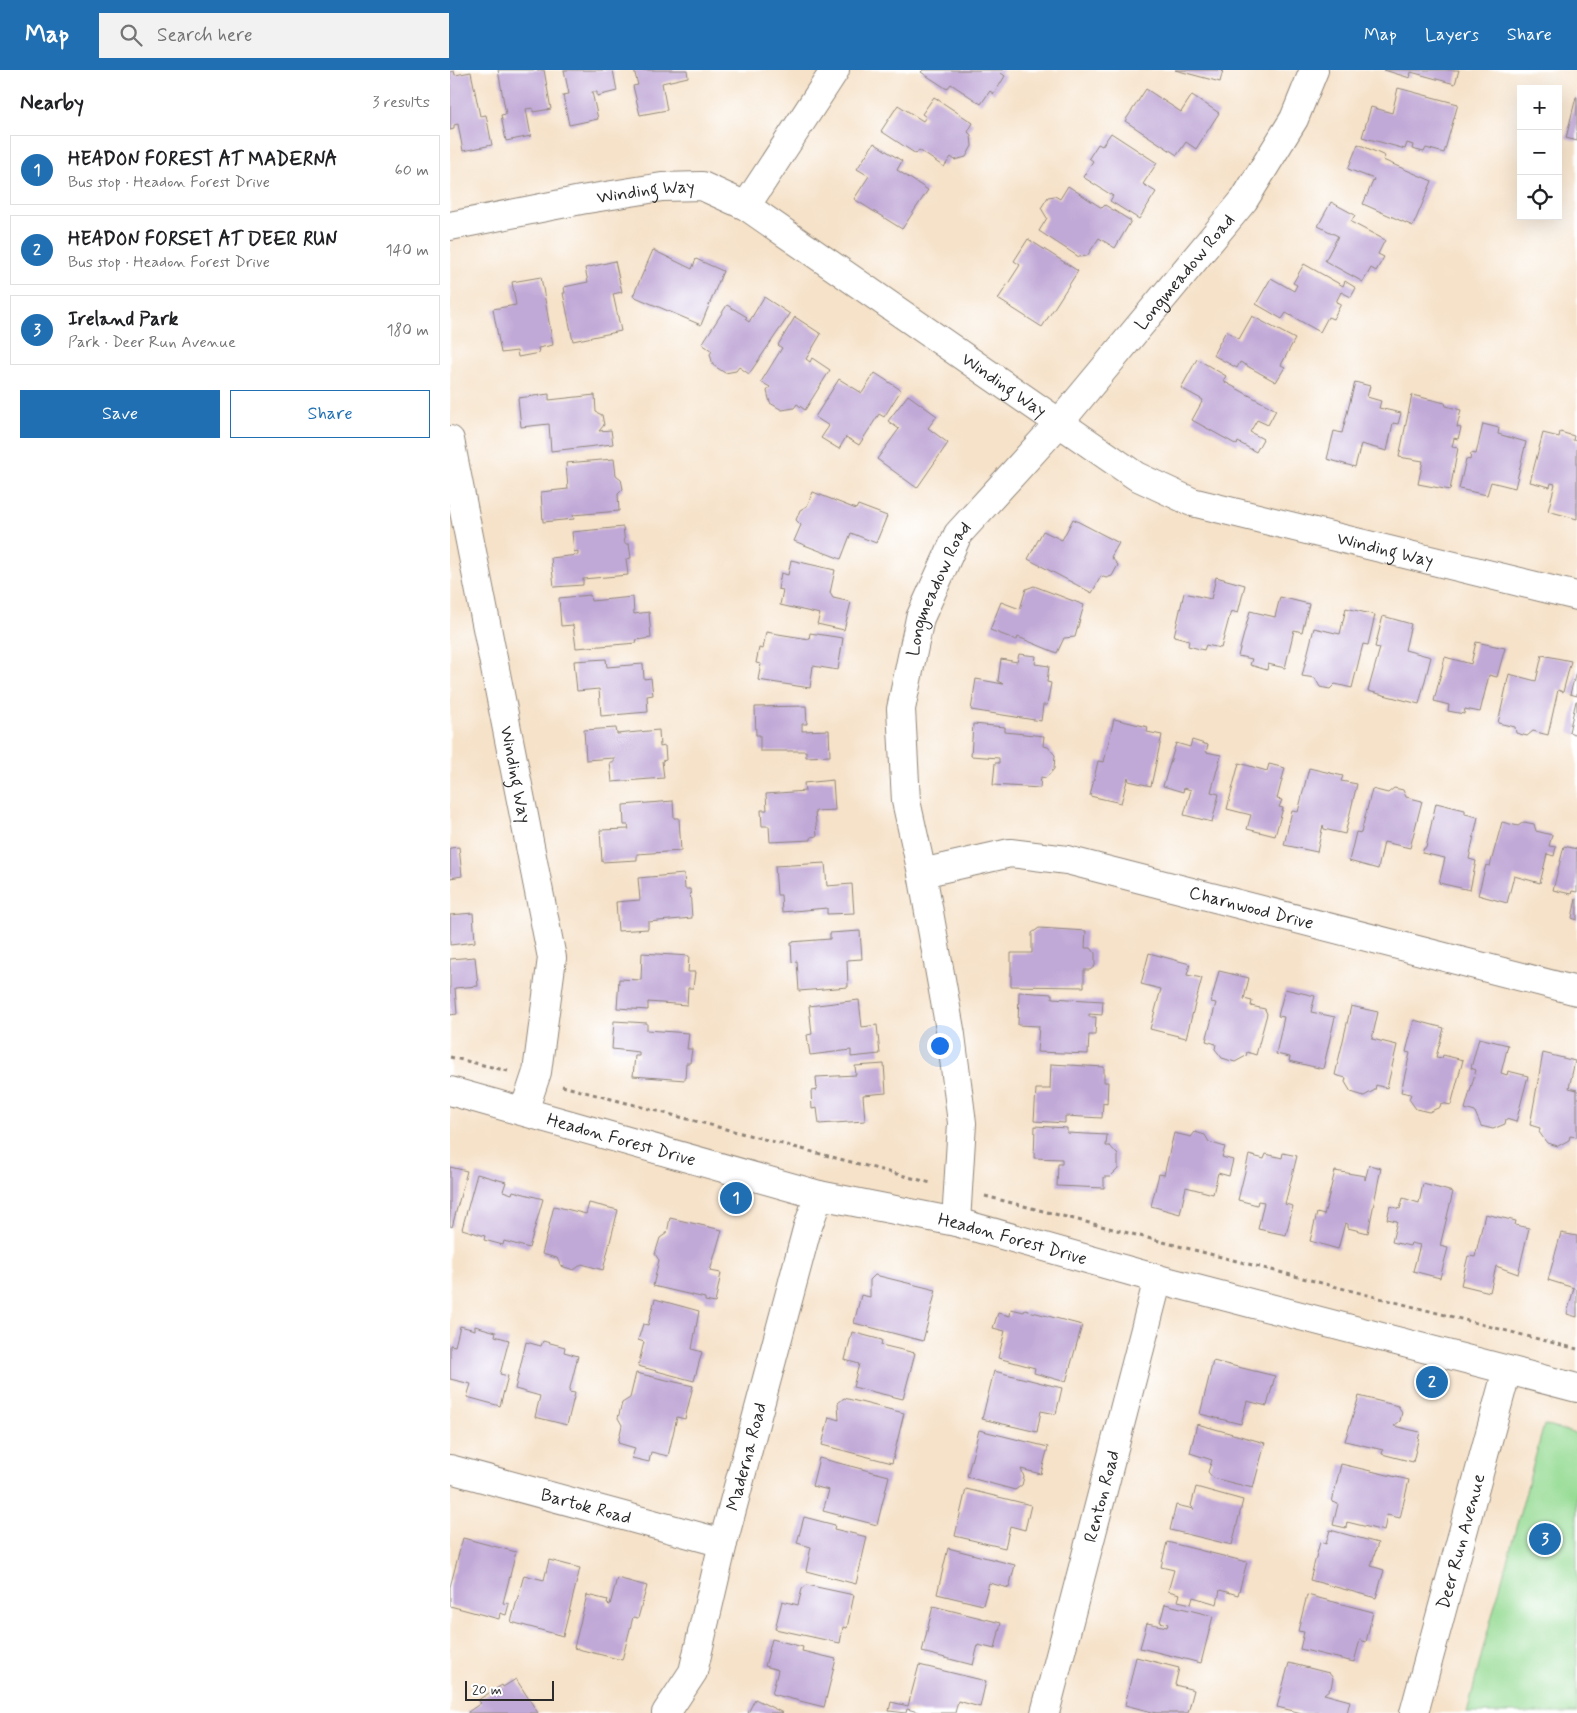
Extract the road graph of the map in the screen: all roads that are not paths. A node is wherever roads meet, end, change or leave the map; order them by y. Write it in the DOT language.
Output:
graph roads {
  1 [pos="835,70"];
  2 [pos="1314,70"];
  3 [pos="746,206"];
  4 [pos="450,226"];
  5 [pos="1059,423"];
  6 [pos="450,440"];
  7 [pos="1577,596"];
  8 [pos="922,873"];
  9 [pos="1577,991"];
  10 [pos="450,1091"];
  11 [pos="524,1111"];
  12 [pos="819,1195"];
  13 [pos="956,1222"];
  14 [pos="1158,1279"];
  15 [pos="1507,1370"];
  16 [pos="1577,1388"];
  17 [pos="450,1469"];
  18 [pos="723,1543"];
  19 [pos="666,1713"];
  20 [pos="1045,1713"];
  21 [pos="1414,1713"];
  1 -- 3 [label="street"];
  2 -- 5 [label="street, Longmeadow Road"];
  3 -- 4 [label="street, Winding Way"];
  3 -- 5 [label="street, Winding Way"];
  5 -- 7 [label="street, Winding Way"];
  5 -- 8 [label="street, Longmeadow Road"];
  6 -- 11 [label="street, Winding Way"];
  8 -- 9 [label="street, Charnwood Drive"];
  8 -- 13 [label="street, Longmeadow Road"];
  10 -- 11 [label="street, Headon Forest Drive"];
  11 -- 12 [label="street, Headon Forest Drive"];
  12 -- 13 [label="street, Headon Forest Drive"];
  12 -- 18 [label="street, Maderna Road"];
  13 -- 14 [label="street, Headon Forest Drive"];
  14 -- 15 [label="street, Headon Forest Drive"];
  14 -- 20 [label="street, Renton Road"];
  15 -- 16 [label="street, Headon Forest Drive"];
  15 -- 21 [label="street, Deer Run Avenue"];
  17 -- 18 [label="street, Bartok Road"];
  18 -- 19 [label="street, Maderna Road"];
}
